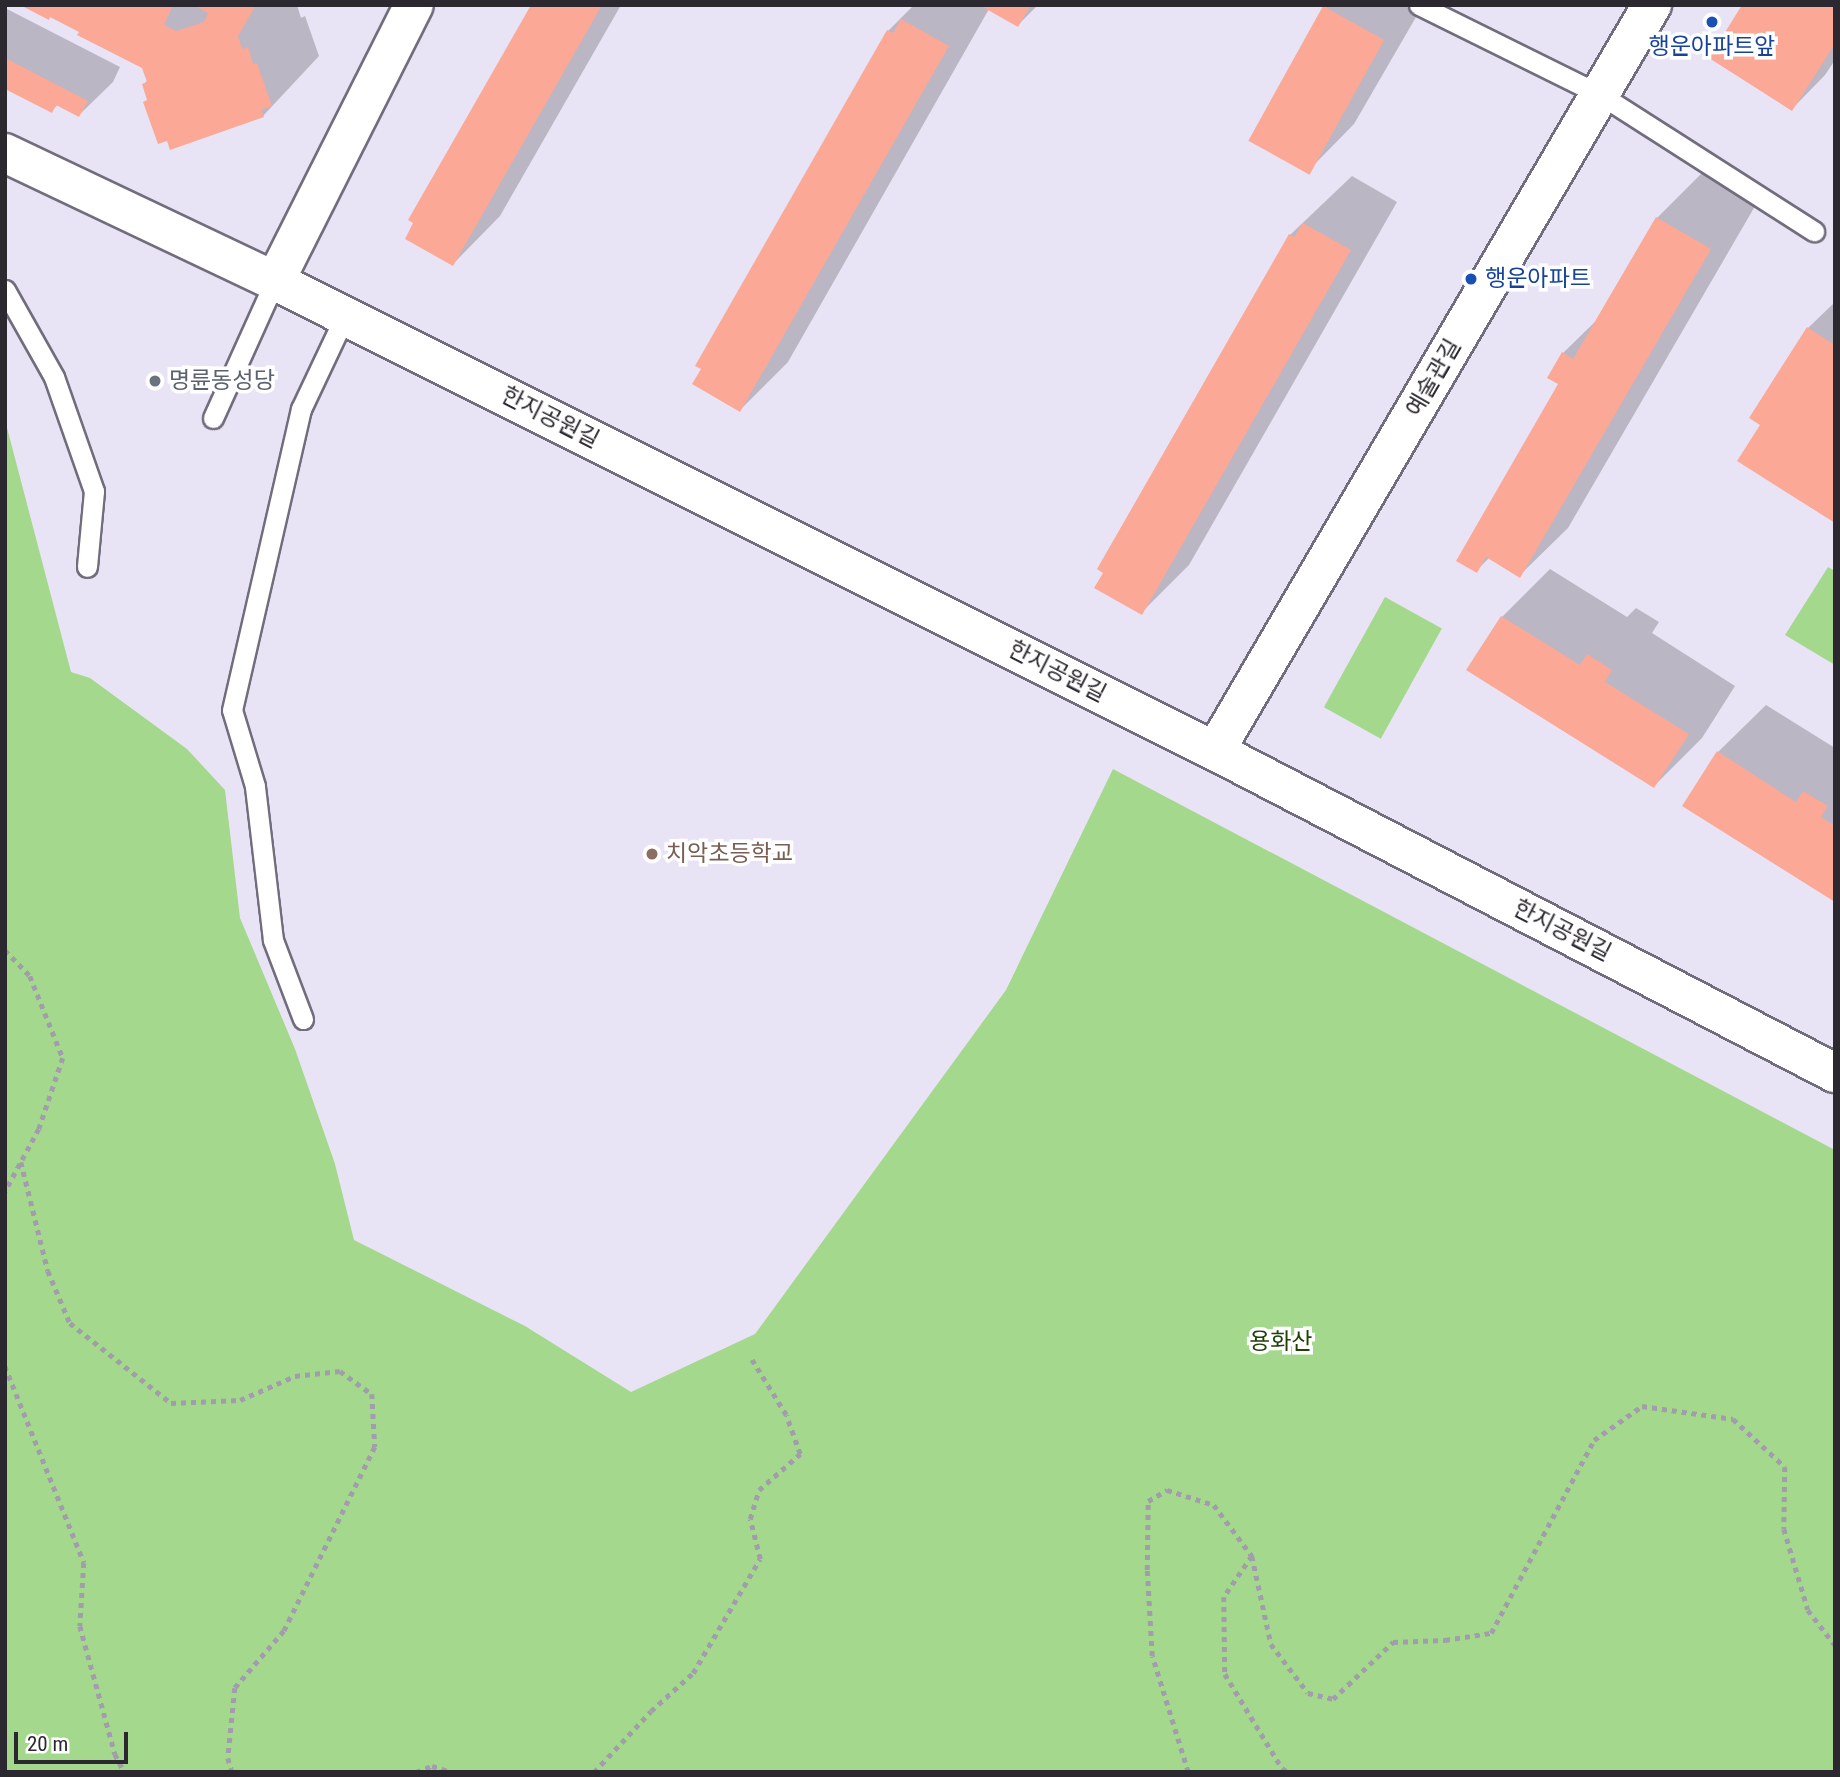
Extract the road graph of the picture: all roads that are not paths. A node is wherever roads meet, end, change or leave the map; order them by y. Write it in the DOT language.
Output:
graph roads {
  1 [pos="414,5"];
  2 [pos="1419,5"];
  3 [pos="1652,5"];
  4 [pos="1601,95"];
  5 [pos="5,153"];
  6 [pos="1814,231"];
  7 [pos="275,281"];
  8 [pos="5,290"];
  9 [pos="345,316"];
  10 [pos="213,418"];
  11 [pos="87,567"];
  12 [pos="1215,751"];
  13 [pos="303,1018"];
  14 [pos="1835,1073"];
  1 -- 7 [label="street"];
  2 -- 4 [label="lane"];
  3 -- 4 [label="street, 예술관길"];
  4 -- 6 [label="lane"];
  4 -- 12 [label="street, 예술관길"];
  5 -- 7 [label="street, 한지공원길"];
  7 -- 9 [label="street, 한지공원길"];
  7 -- 10 [label="lane"];
  8 -- 11 [label="lane"];
  9 -- 12 [label="street, 한지공원길"];
  9 -- 13 [label="lane"];
  12 -- 14 [label="street, 한지공원길"];
}
